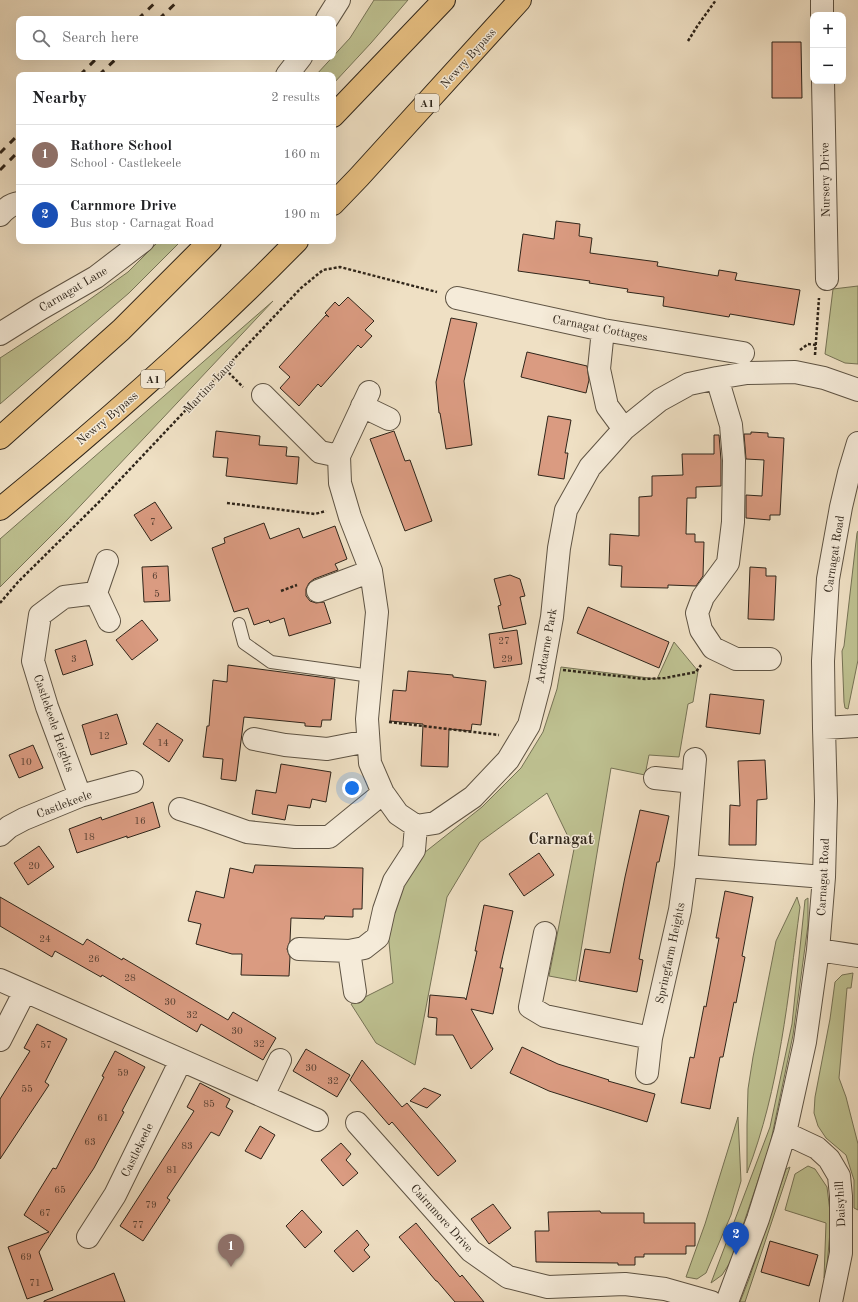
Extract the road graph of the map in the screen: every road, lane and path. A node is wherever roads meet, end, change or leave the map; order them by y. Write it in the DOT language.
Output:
graph roads {
  1 [pos="339,0"];
  2 [pos="444,0"];
  3 [pos="520,0"];
  4 [pos="716,0"];
  5 [pos="822,0"];
  6 [pos="822,12"];
  7 [pos="329,16"];
  8 [pos="688,41"];
  9 [pos="299,60"];
  10 [pos="289,72"];
  11 [pos="823,84"];
  12 [pos="336,113"];
  13 [pos="336,201"];
  14 [pos="16,204"];
  15 [pos="0,215"];
  16 [pos="139,244"];
  17 [pos="207,244"];
  18 [pos="294,244"];
  19 [pos="827,279"];
  20 [pos="457,298"];
  21 [pos="603,330"];
  22 [pos="0,334"];
  23 [pos="743,353"];
  24 [pos="814,376"];
  25 [pos="718,378"];
  26 [pos="858,390"];
  27 [pos="263,395"];
  28 [pos="389,419"];
  29 [pos="624,429"];
  30 [pos="0,438"];
  31 [pos="858,443"];
  32 [pos="340,456"];
  33 [pos="227,503"];
  34 [pos="347,505"];
  35 [pos="850,507"];
  36 [pos="0,509"];
  37 [pos="107,561"];
  38 [pos="371,571"];
  39 [pos="318,591"];
  40 [pos="96,592"];
  41 [pos="0,603"];
  42 [pos="109,621"];
  43 [pos="238,624"];
  44 [pos="713,648"];
  45 [pos="770,659"];
  46 [pos="543,668"];
  47 [pos="371,676"];
  48 [pos="858,726"];
  49 [pos="824,728"];
  50 [pos="368,732"];
  51 [pos="254,739"];
  52 [pos="516,747"];
  53 [pos="695,758"];
  54 [pos="655,778"];
  55 [pos="132,782"];
  56 [pos="693,782"];
  57 [pos="382,793"];
  58 [pos="80,796"];
  59 [pos="180,810"];
  60 [pos="416,826"];
  61 [pos="0,835"];
  62 [pos="686,866"];
  63 [pos="824,877"];
  64 [pos="545,933"];
  65 [pos="299,950"];
  66 [pos="818,950"];
  67 [pos="349,951"];
  68 [pos="858,956"];
  69 [pos="0,980"];
  70 [pos="25,991"];
  71 [pos="355,992"];
  72 [pos="651,1038"];
  73 [pos="0,1040"];
  74 [pos="181,1060"];
  75 [pos="280,1060"];
  76 [pos="647,1073"];
  77 [pos="263,1096"];
  78 [pos="317,1120"];
  79 [pos="357,1123"];
  80 [pos="784,1133"];
  81 [pos="88,1237"];
  82 [pos="711,1302"];
  83 [pos="727,1302"];
  84 [pos="831,1302"];
  1 -- 7 [label="street"];
  2 -- 12 [label="highway"];
  3 -- 13 [label="highway, Newry Bypass / A1"];
  4 -- 8 [label="path"];
  5 -- 6 [label="street"];
  9 -- 10 [label="street"];
  11 -- 19 [label="street, Nursery Drive"];
  14 -- 15 [label="street"];
  16 -- 22 [label="street, Carnagat Lane"];
  17 -- 30 [label="highway"];
  18 -- 36 [label="highway, Newry Bypass / A1"];
  19 -- 24 [label="path"];
  20 -- 21 [label="street, Carnagat Cottages"];
  20 -- 41 [label="path, Martins Lane"];
  21 -- 23 [label="street, Carnagat Cottages"];
  21 -- 29 [label="street"];
  24 -- 25 [label="street, Ardcarne Park"];
  24 -- 26 [label="street, Ardcarne Park"];
  25 -- 29 [label="street, Ardcarne Park"];
  25 -- 44 [label="street"];
  27 -- 32 [label="street"];
  28 -- 32 [label="street"];
  29 -- 46 [label="street, Ardcarne Park"];
  31 -- 35 [label="street, Carnagat Road"];
  32 -- 34 [label="street"];
  33 -- 34 [label="path"];
  34 -- 38 [label="street"];
  35 -- 49 [label="street, Carnagat Road"];
  37 -- 40 [label="street"];
  38 -- 39 [label="street"];
  38 -- 47 [label="street"];
  40 -- 42 [label="street"];
  40 -- 58 [label="street, Castlekeele Heights"];
  43 -- 47 [label="lane"];
  44 -- 45 [label="street"];
  44 -- 46 [label="path"];
  46 -- 52 [label="street, Ardcarne Park"];
  47 -- 50 [label="street"];
  48 -- 49 [label="street"];
  49 -- 63 [label="street, Carnagat Road"];
  50 -- 51 [label="street"];
  50 -- 52 [label="path"];
  50 -- 57 [label="street"];
  52 -- 60 [label="street, Ardcarne Park"];
  53 -- 56 [label="street, Springfarm Heights"];
  54 -- 56 [label="street"];
  55 -- 58 [label="street, Castlekeele"];
  56 -- 62 [label="street, Springfarm Heights"];
  57 -- 59 [label="street"];
  57 -- 60 [label="street"];
  58 -- 61 [label="street, Castlekeele"];
  60 -- 67 [label="street"];
  62 -- 63 [label="street"];
  62 -- 72 [label="street, Springfarm Heights"];
  63 -- 66 [label="street, Carnagat Road"];
  64 -- 72 [label="street"];
  65 -- 67 [label="street"];
  66 -- 68 [label="street"];
  66 -- 80 [label="street, Carnagat Road"];
  67 -- 71 [label="street"];
  69 -- 70 [label="street"];
  70 -- 73 [label="street"];
  70 -- 74 [label="street"];
  72 -- 76 [label="street, Springfarm Heights"];
  74 -- 77 [label="street"];
  74 -- 81 [label="street, Castlekeele"];
  75 -- 77 [label="street"];
  77 -- 78 [label="street"];
  79 -- 82 [label="street, Cairnmore Drive"];
  80 -- 83 [label="street, Carnagat Road"];
  80 -- 84 [label="street, Daisyhill"];
}
